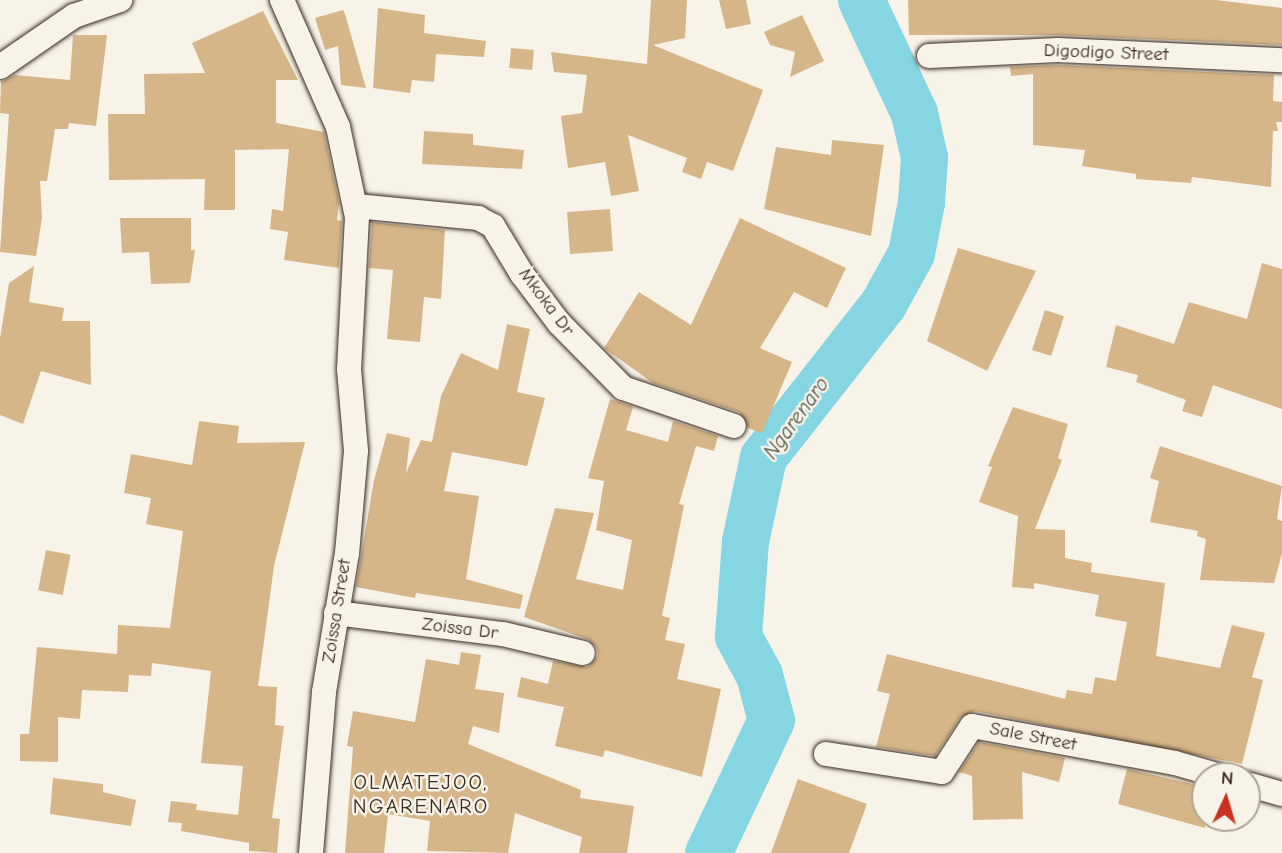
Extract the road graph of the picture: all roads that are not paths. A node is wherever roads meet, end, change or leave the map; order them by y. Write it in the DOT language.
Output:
graph roads {
  1 [pos="120,0"];
  2 [pos="282,0"];
  3 [pos="929,56"];
  4 [pos="1282,60"];
  5 [pos="0,67"];
  6 [pos="356,206"];
  7 [pos="734,426"];
  8 [pos="336,613"];
  9 [pos="583,653"];
  10 [pos="826,754"];
  11 [pos="1191,768"];
  12 [pos="1261,788"];
  13 [pos="1282,794"];
  14 [pos="312,853"];
  1 -- 5 [label="street"];
  2 -- 6 [label="street"];
  3 -- 4 [label="street, Digodigo Street"];
  6 -- 7 [label="street, Mkoka Dr"];
  6 -- 8 [label="street, Zoissa Street"];
  8 -- 9 [label="street, Zoissa Dr"];
  8 -- 14 [label="street, Zoissa Street"];
  10 -- 11 [label="street, Sale Street"];
  12 -- 13 [label="street"];
}
